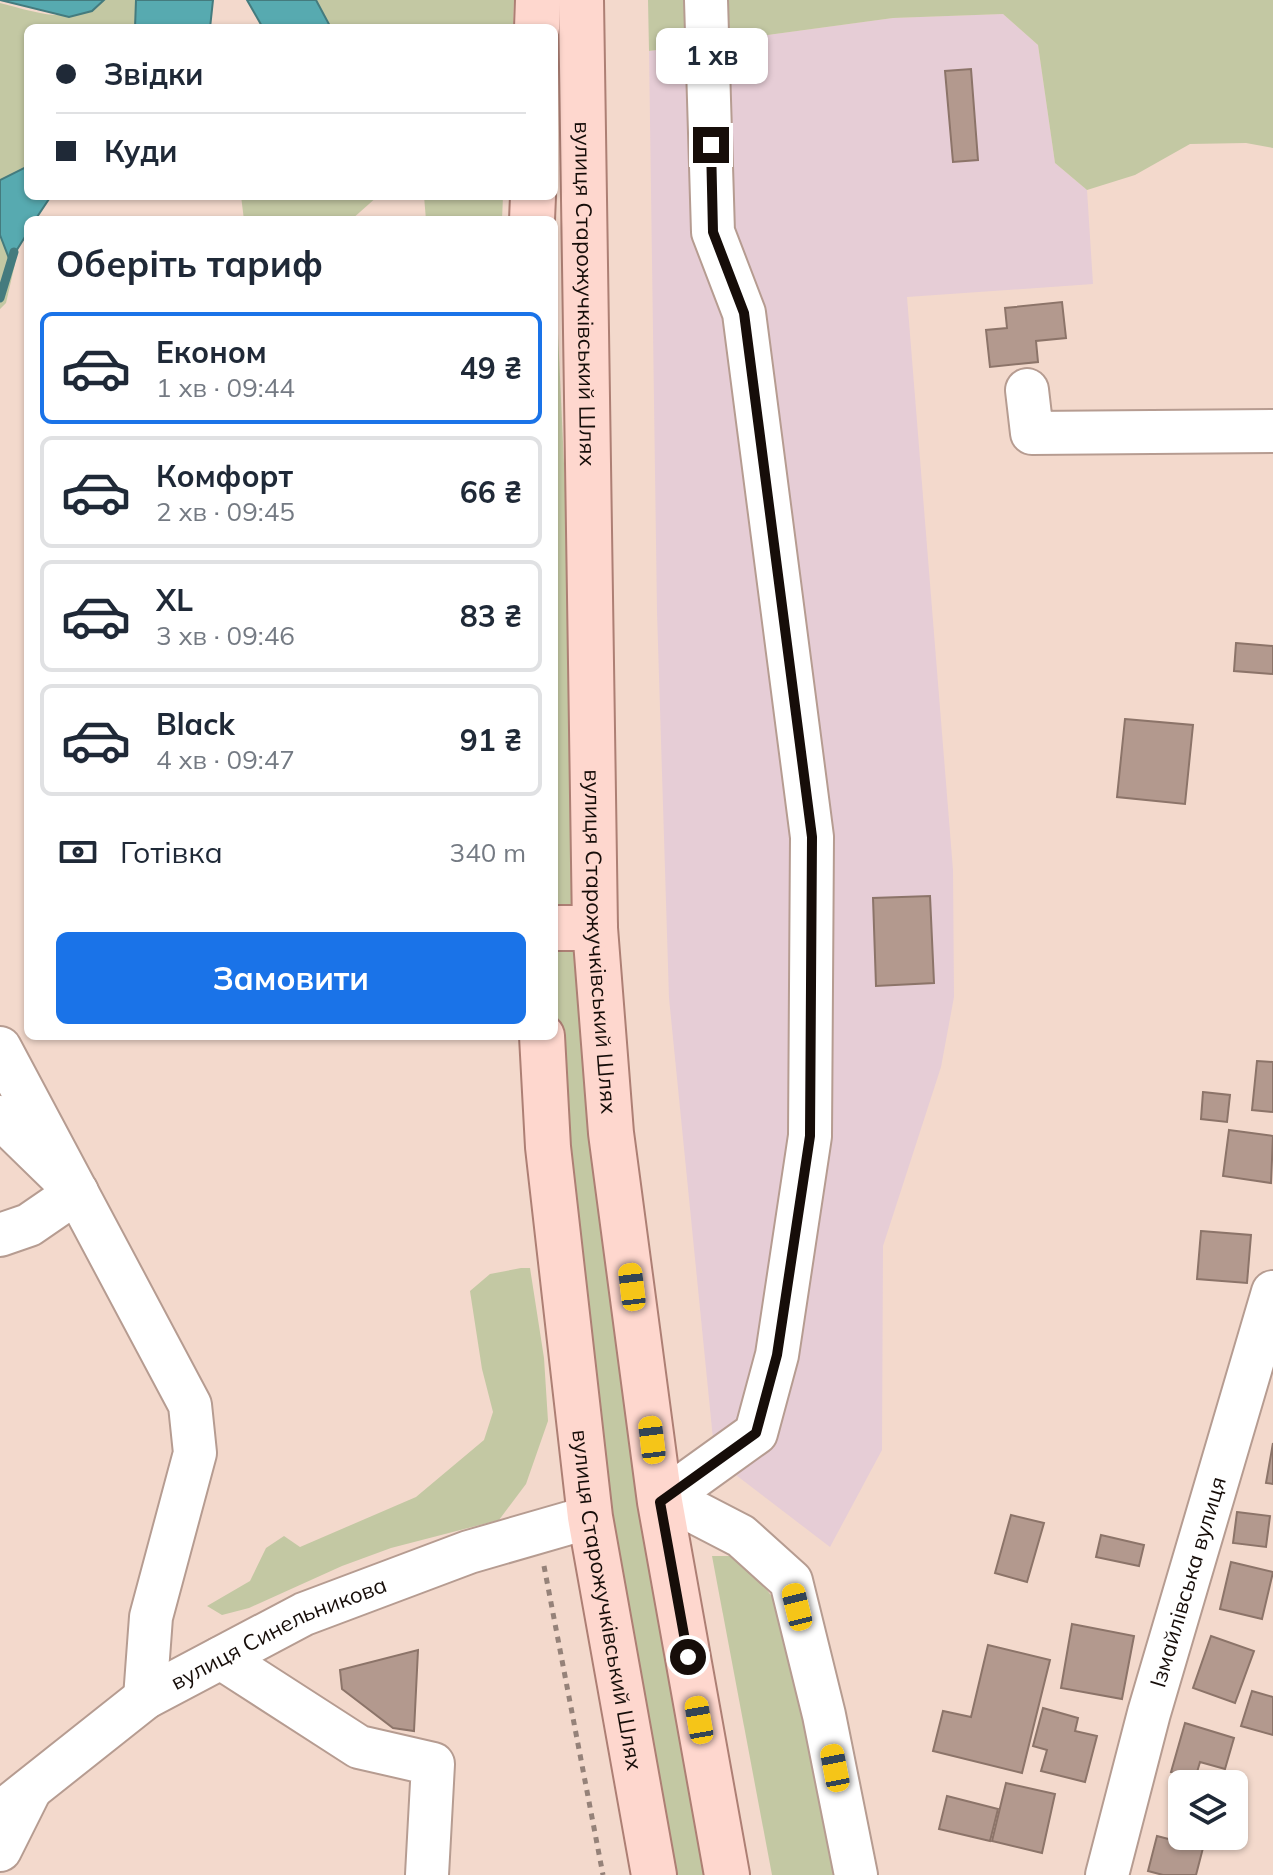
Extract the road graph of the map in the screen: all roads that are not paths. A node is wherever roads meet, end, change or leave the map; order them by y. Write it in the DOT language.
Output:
graph roads {
  1 [pos="538,0"];
  2 [pos="581,0"];
  3 [pos="706,0"];
  4 [pos="537,24"];
  5 [pos="1027,390"];
  6 [pos="1273,431"];
  7 [pos="575,928"];
  8 [pos="542,1040"];
  9 [pos="0,1048"];
  10 [pos="0,1117"];
  11 [pos="77,1192"];
  12 [pos="0,1235"];
  13 [pos="1273,1292"];
  14 [pos="660,1502"];
  15 [pos="590,1517"];
  16 [pos="221,1658"];
  17 [pos="145,1698"];
  18 [pos="16,1800"];
  19 [pos="0,1850"];
  20 [pos="427,1875"];
  21 [pos="654,1875"];
  22 [pos="727,1875"];
  23 [pos="856,1875"];
  24 [pos="1107,1875"];
  1 -- 4 [label="main road"];
  2 -- 7 [label="main road, вулиця Старожучківський Шлях"];
  3 -- 14 [label="street"];
  5 -- 6 [label="street"];
  7 -- 14 [label="main road, вулиця Старожучківський Шлях"];
  8 -- 15 [label="main road, вулиця Старожучківський Шлях"];
  9 -- 11 [label="street"];
  10 -- 11 [label="street"];
  11 -- 12 [label="street"];
  11 -- 17 [label="street"];
  13 -- 24 [label="street, Ізмайлівська вулиця"];
  14 -- 22 [label="main road, вулиця Старожучківський Шлях"];
  14 -- 23 [label="street"];
  15 -- 16 [label="street, вулиця Синельникова"];
  15 -- 21 [label="main road, вулиця Старожучківський Шлях"];
  16 -- 17 [label="street, вулиця Синельникова"];
  16 -- 20 [label="street"];
  17 -- 18 [label="street, вулиця Синельникова"];
  18 -- 19 [label="street"];
}
